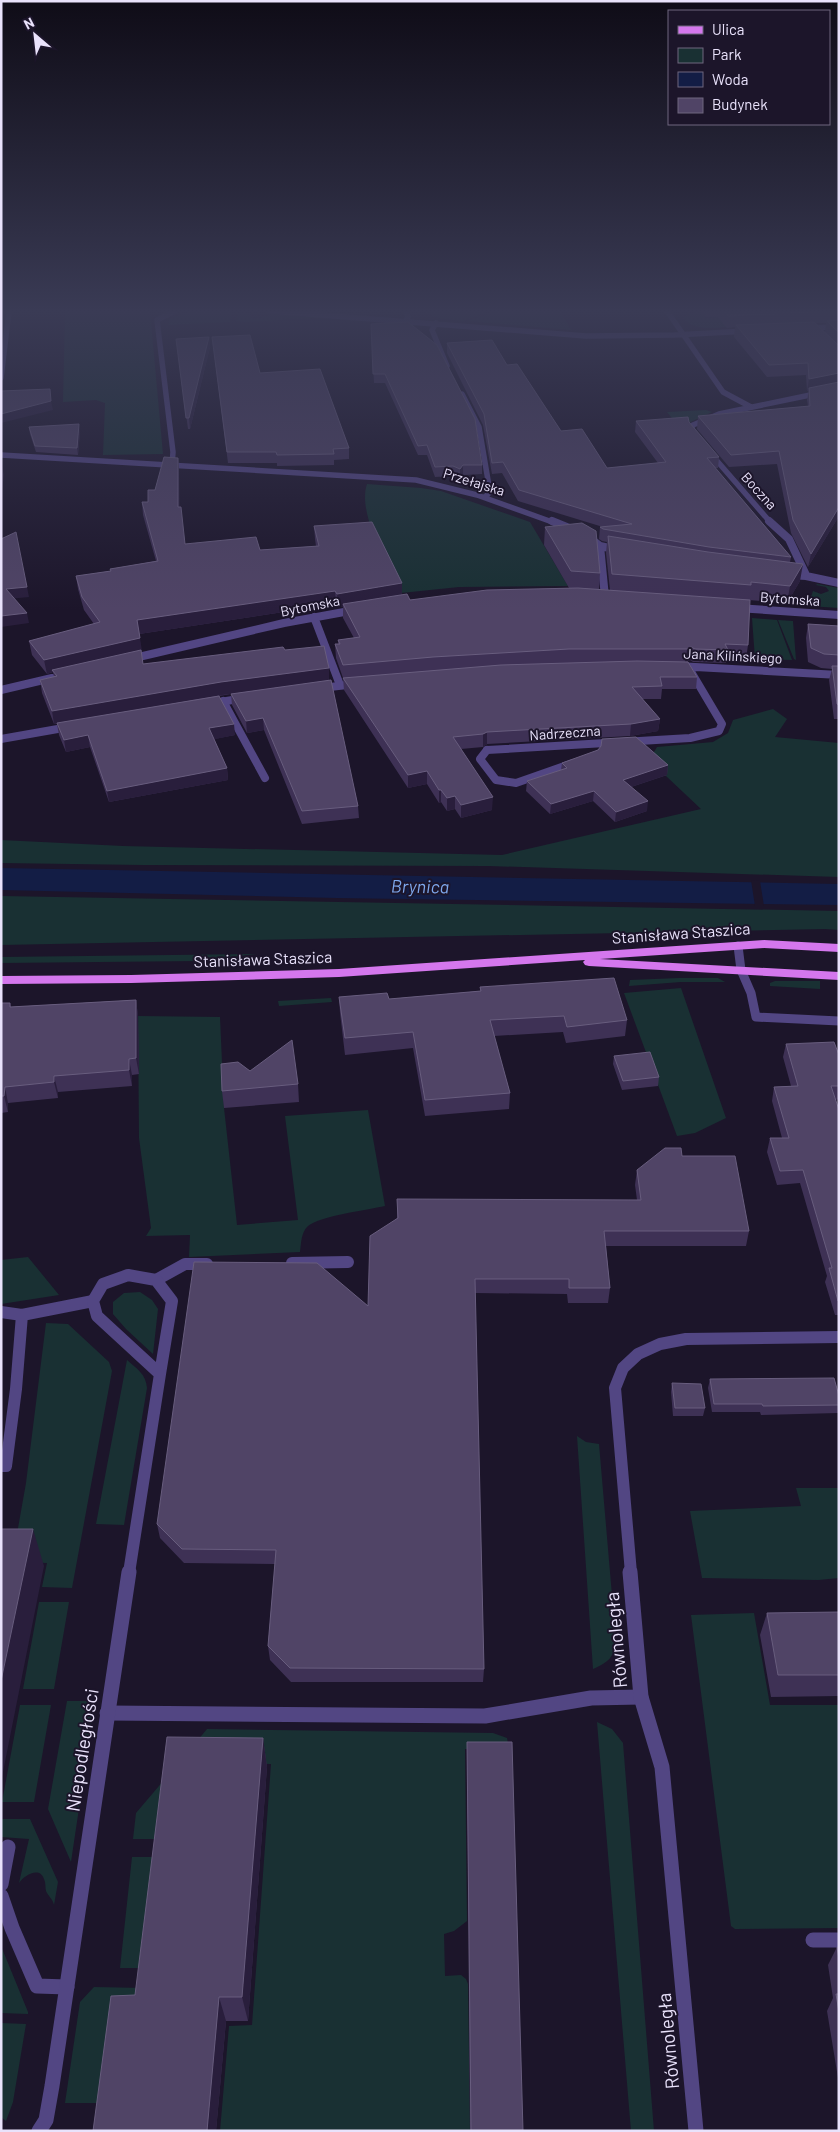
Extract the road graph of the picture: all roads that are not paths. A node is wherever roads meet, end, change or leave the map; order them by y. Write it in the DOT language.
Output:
graph roads {
  1 [pos="168,410"];
  2 [pos="471,410"];
  3 [pos="733,410"];
  4 [pos="703,444"];
  5 [pos="708,451"];
  6 [pos="1,455"];
  7 [pos="172,465"];
  8 [pos="485,496"];
  9 [pos="600,546"];
  10 [pos="628,551"];
  11 [pos="782,574"];
  12 [pos="806,576"];
  13 [pos="839,584"];
  14 [pos="595,597"];
  15 [pos="605,597"];
  16 [pos="614,598"];
  17 [pos="732,607"];
  18 [pos="361,608"];
  19 [pos="839,615"];
  20 [pos="314,617"];
  21 [pos="122,661"];
  22 [pos="669,666"];
  23 [pos="688,666"];
  24 [pos="839,675"];
  25 [pos="57,677"];
  26 [pos="369,682"];
  27 [pos="340,685"];
  28 [pos="310,689"];
  29 [pos="1,690"];
  30 [pos="252,697"];
  31 [pos="223,701"];
  32 [pos="203,705"];
  33 [pos="76,726"];
  34 [pos="1,739"];
  35 [pos="596,743"];
  36 [pos="595,755"];
  37 [pos="586,758"];
  38 [pos="265,778"];
  39 [pos="738,946"];
  40 [pos="839,948"];
  41 [pos="526,960"];
  42 [pos="741,970"];
  43 [pos="839,976"];
  44 [pos="1,980"];
  45 [pos="839,1021"];
  46 [pos="348,1262"];
  47 [pos="281,1263"];
  48 [pos="220,1264"];
  49 [pos="156,1280"];
  50 [pos="93,1301"];
  51 [pos="1,1312"];
  52 [pos="22,1315"];
  53 [pos="839,1337"];
  54 [pos="160,1374"];
  55 [pos="1,1466"];
  56 [pos="641,1697"];
  57 [pos="107,1713"];
  58 [pos="8,1848"];
  59 [pos="1,1884"];
  60 [pos="1,1896"];
  61 [pos="813,1940"];
  62 [pos="839,1940"];
  63 [pos="67,1987"];
  64 [pos="40,2131"];
  65 [pos="696,2131"];
  1 -- 7 [label="street"];
  2 -- 8 [label="street"];
  3 -- 4 [label="street"];
  5 -- 12 [label="street, Boczna"];
  6 -- 7 [label="street, Przełajska"];
  7 -- 8 [label="street, Przełajska"];
  8 -- 9 [label="street, Przełajska"];
  9 -- 10 [label="street, Przełajska"];
  9 -- 15 [label="street"];
  11 -- 12 [label="street"];
  12 -- 13 [label="street"];
  14 -- 15 [label="street"];
  15 -- 16 [label="street"];
  17 -- 19 [label="street, Bytomska"];
  18 -- 20 [label="street, Bytomska"];
  20 -- 21 [label="street, Bytomska"];
  20 -- 27 [label="street"];
  22 -- 23 [label="street, Jana Kilińskiego"];
  23 -- 24 [label="street, Jana Kilińskiego"];
  23 -- 35 [label="street, Nadrzeczna"];
  25 -- 29 [label="street"];
  26 -- 27 [label="street"];
  27 -- 28 [label="street"];
  30 -- 31 [label="street"];
  31 -- 32 [label="street"];
  31 -- 38 [label="street"];
  33 -- 34 [label="street"];
  35 -- 36 [label="street"];
  35 -- 37 [label="street, Nadrzeczna"];
  39 -- 40 [label="main road, Stanisława Staszica"];
  39 -- 41 [label="main road, Stanisława Staszica"];
  39 -- 42 [label="street"];
  41 -- 42 [label="main road, Stanisława Staszica"];
  41 -- 44 [label="main road, Stanisława Staszica"];
  42 -- 43 [label="main road, Stanisława Staszica"];
  42 -- 45 [label="street"];
  46 -- 47 [label="street"];
  48 -- 49 [label="street"];
  49 -- 50 [label="street"];
  49 -- 54 [label="street, Niepodległości"];
  50 -- 52 [label="street"];
  50 -- 54 [label="street"];
  51 -- 52 [label="street"];
  52 -- 55 [label="street"];
  53 -- 56 [label="street, Równoległa"];
  54 -- 57 [label="street, Niepodległości"];
  56 -- 57 [label="street"];
  56 -- 65 [label="street, Równoległa"];
  57 -- 63 [label="street, Niepodległości"];
  58 -- 59 [label="street"];
  60 -- 63 [label="street"];
  61 -- 62 [label="street"];
  63 -- 64 [label="street, Niepodległości"];
}
